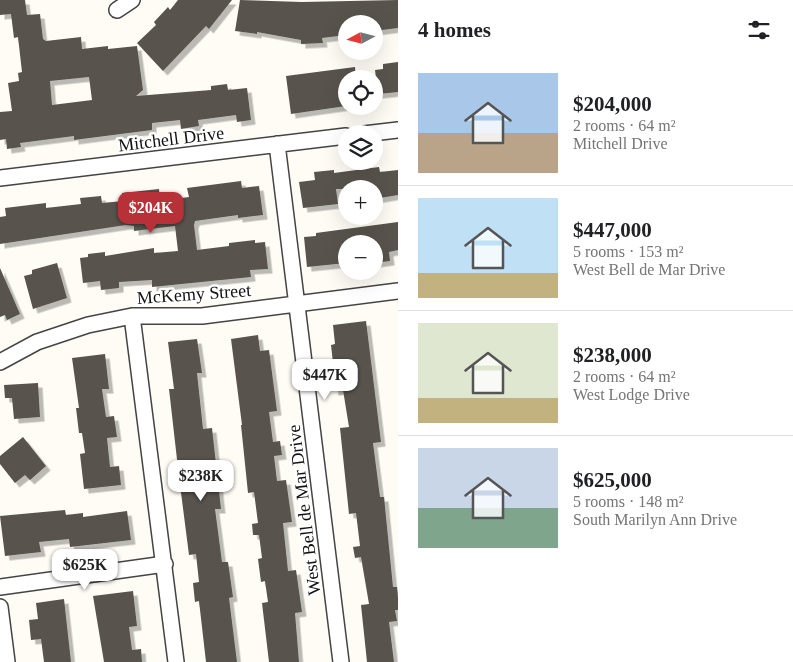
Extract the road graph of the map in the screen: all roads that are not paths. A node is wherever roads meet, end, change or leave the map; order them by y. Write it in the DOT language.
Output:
graph roads {
  1 [pos="132,0"];
  2 [pos="116,10"];
  3 [pos="398,130"];
  4 [pos="383,132"];
  5 [pos="338,137"];
  6 [pos="277,144"];
  7 [pos="0,178"];
  8 [pos="398,291"];
  9 [pos="298,304"];
  10 [pos="132,316"];
  11 [pos="0,362"];
  12 [pos="165,564"];
  13 [pos="0,587"];
  14 [pos="0,608"];
  15 [pos="7,662"];
  16 [pos="176,662"];
  17 [pos="341,662"];
  1 -- 2 [label="street"];
  3 -- 4 [label="street"];
  5 -- 6 [label="street, Mitchell Drive"];
  6 -- 7 [label="street, Mitchell Drive"];
  6 -- 9 [label="street, West Bell de Mar Drive"];
  8 -- 9 [label="street, McKemy Street"];
  9 -- 10 [label="street, McKemy Street"];
  9 -- 17 [label="street, West Bell de Mar Drive"];
  10 -- 11 [label="street, McKemy Street"];
  10 -- 12 [label="street"];
  12 -- 13 [label="street"];
  12 -- 16 [label="street"];
  14 -- 15 [label="street"];
}
